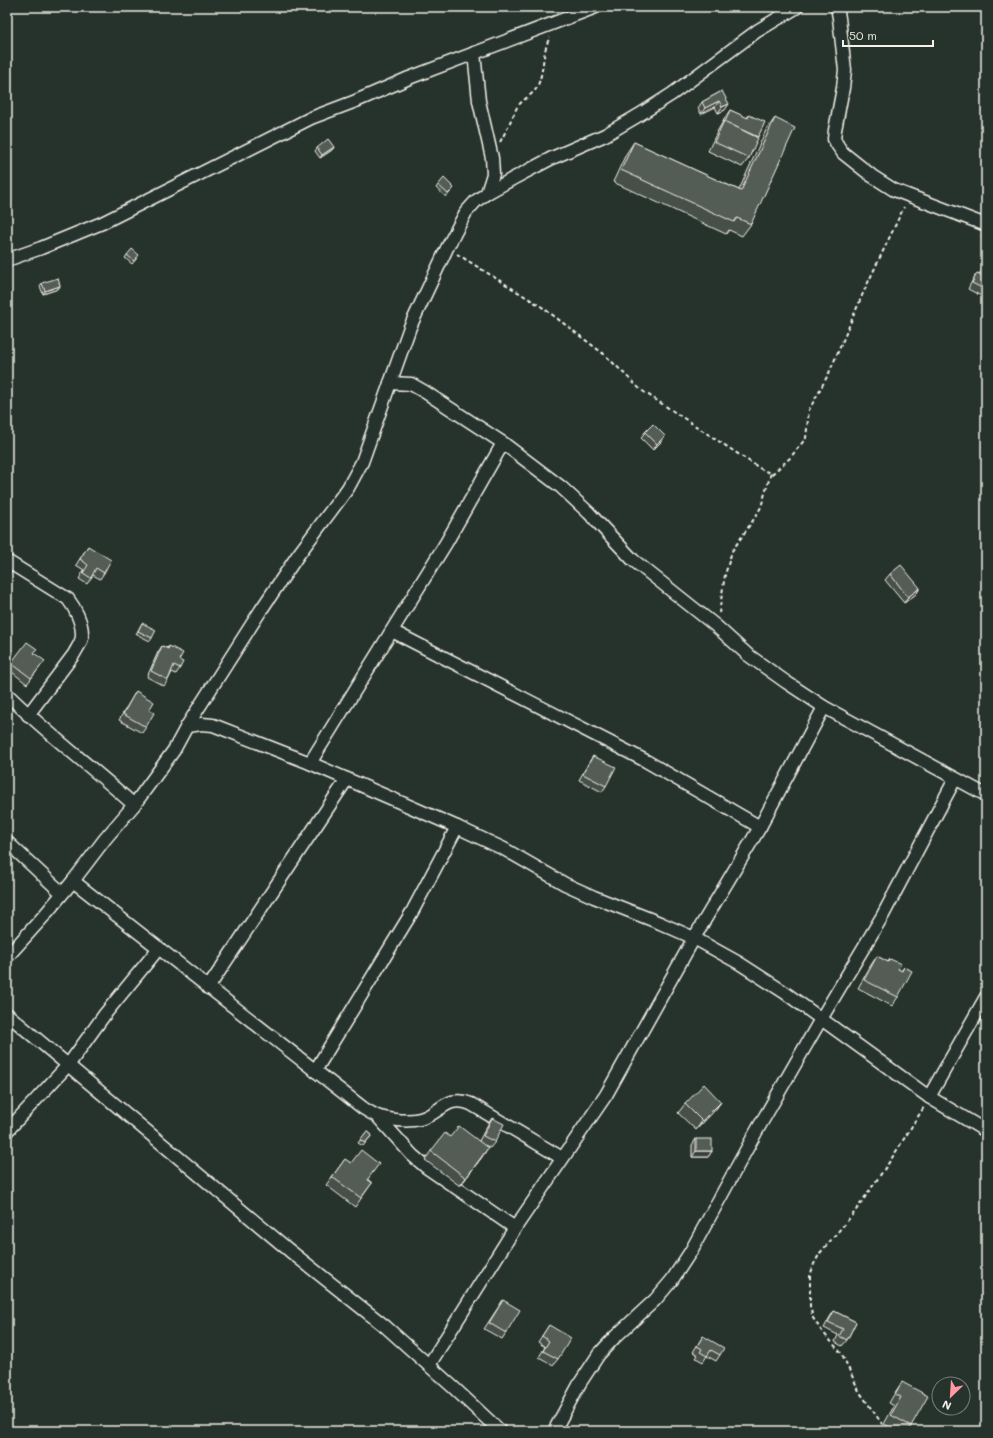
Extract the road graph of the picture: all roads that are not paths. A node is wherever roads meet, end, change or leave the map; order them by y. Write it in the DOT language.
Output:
graph roads {
  1 [pos="596,7"];
  2 [pos="797,7"];
  3 [pos="837,7"];
  4 [pos="474,53"];
  5 [pos="487,193"];
  6 [pos="986,225"];
  7 [pos="7,260"];
  8 [pos="390,383"];
  9 [pos="503,443"];
  10 [pos="7,561"];
  11 [pos="392,631"];
  12 [pos="7,694"];
  13 [pos="824,707"];
  14 [pos="28,715"];
  15 [pos="187,726"];
  16 [pos="310,763"];
  17 [pos="347,779"];
  18 [pos="955,779"];
  19 [pos="986,795"];
  20 [pos="134,805"];
  21 [pos="457,827"];
  22 [pos="760,827"];
  23 [pos="7,842"];
  24 [pos="73,882"];
  25 [pos="62,893"];
  26 [pos="694,938"];
  27 [pos="159,948"];
  28 [pos="7,957"];
  29 [pos="208,988"];
  30 [pos="986,997"];
  31 [pos="7,1014"];
  32 [pos="821,1019"];
  33 [pos="69,1064"];
  34 [pos="315,1071"];
  35 [pos="929,1097"];
  36 [pos="378,1117"];
  37 [pos="7,1131"];
  38 [pos="986,1131"];
  39 [pos="562,1158"];
  40 [pos="515,1228"];
  41 [pos="429,1365"];
  42 [pos="500,1431"];
  43 [pos="554,1431"];
  1 -- 4 [label="street"];
  2 -- 5 [label="street"];
  3 -- 6 [label="street"];
  4 -- 5 [label="street"];
  4 -- 7 [label="street"];
  5 -- 8 [label="street"];
  8 -- 9 [label="street"];
  8 -- 15 [label="street"];
  9 -- 11 [label="street"];
  9 -- 13 [label="street"];
  10 -- 14 [label="street"];
  11 -- 16 [label="street"];
  11 -- 22 [label="street"];
  12 -- 14 [label="street"];
  13 -- 18 [label="street"];
  13 -- 22 [label="street"];
  14 -- 20 [label="street"];
  15 -- 16 [label="street"];
  15 -- 20 [label="street"];
  16 -- 17 [label="street"];
  17 -- 21 [label="street"];
  17 -- 29 [label="street"];
  18 -- 19 [label="street"];
  18 -- 32 [label="street"];
  20 -- 24 [label="street"];
  21 -- 26 [label="street"];
  21 -- 34 [label="street"];
  22 -- 26 [label="street"];
  23 -- 25 [label="street"];
  24 -- 25 [label="street"];
  24 -- 27 [label="street"];
  25 -- 28 [label="street"];
  26 -- 32 [label="street"];
  26 -- 39 [label="street"];
  27 -- 29 [label="street"];
  27 -- 33 [label="street"];
  29 -- 34 [label="street"];
  30 -- 35 [label="street"];
  31 -- 33 [label="street"];
  32 -- 35 [label="street"];
  32 -- 43 [label="street"];
  33 -- 37 [label="street"];
  33 -- 41 [label="street"];
  34 -- 36 [label="street"];
  35 -- 38 [label="street"];
  36 -- 39 [label="street"];
  36 -- 40 [label="street"];
  39 -- 40 [label="street"];
  40 -- 41 [label="street"];
  41 -- 42 [label="street"];
}
